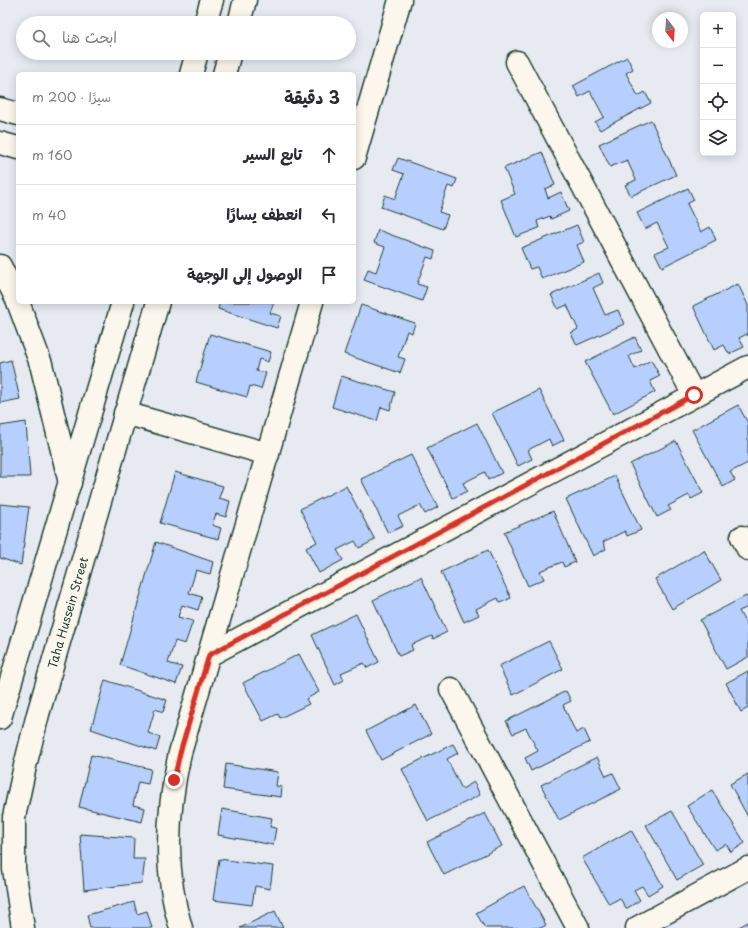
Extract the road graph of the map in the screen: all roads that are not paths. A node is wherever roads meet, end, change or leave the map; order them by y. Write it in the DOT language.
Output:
graph roads {
  1 [pos="212,0"];
  2 [pos="245,0"];
  3 [pos="400,0"];
  4 [pos="207,16"];
  5 [pos="241,16"];
  6 [pos="195,60"];
  7 [pos="228,60"];
  8 [pos="517,62"];
  9 [pos="192,72"];
  10 [pos="225,72"];
  11 [pos="0,109"];
  12 [pos="16,113"];
  13 [pos="0,143"];
  14 [pos="16,147"];
  15 [pos="356,151"];
  16 [pos="0,266"];
  17 [pos="16,298"];
  18 [pos="19,304"];
  19 [pos="122,304"];
  20 [pos="157,304"];
  21 [pos="311,304"];
  22 [pos="748,366"];
  23 [pos="694,395"];
  24 [pos="125,413"];
  25 [pos="268,454"];
  26 [pos="70,484"];
  27 [pos="209,655"];
  28 [pos="451,689"];
  29 [pos="0,718"];
  30 [pos="748,868"];
  31 [pos="23,928"];
  32 [pos="180,928"];
  33 [pos="578,928"];
  34 [pos="637,928"];
  1 -- 4 [label="street"];
  2 -- 5 [label="street"];
  3 -- 15 [label="street"];
  6 -- 9 [label="street"];
  7 -- 10 [label="street"];
  8 -- 23 [label="street"];
  11 -- 12 [label="street"];
  13 -- 14 [label="street"];
  16 -- 17 [label="street"];
  18 -- 26 [label="street"];
  19 -- 26 [label="street"];
  20 -- 24 [label="street, Taha Hussein Street"];
  21 -- 25 [label="street"];
  22 -- 23 [label="street"];
  23 -- 27 [label="street"];
  24 -- 25 [label="street"];
  24 -- 31 [label="street, Taha Hussein Street"];
  25 -- 27 [label="street"];
  26 -- 29 [label="street"];
  27 -- 32 [label="street"];
  28 -- 33 [label="street"];
  30 -- 34 [label="street"];
}
